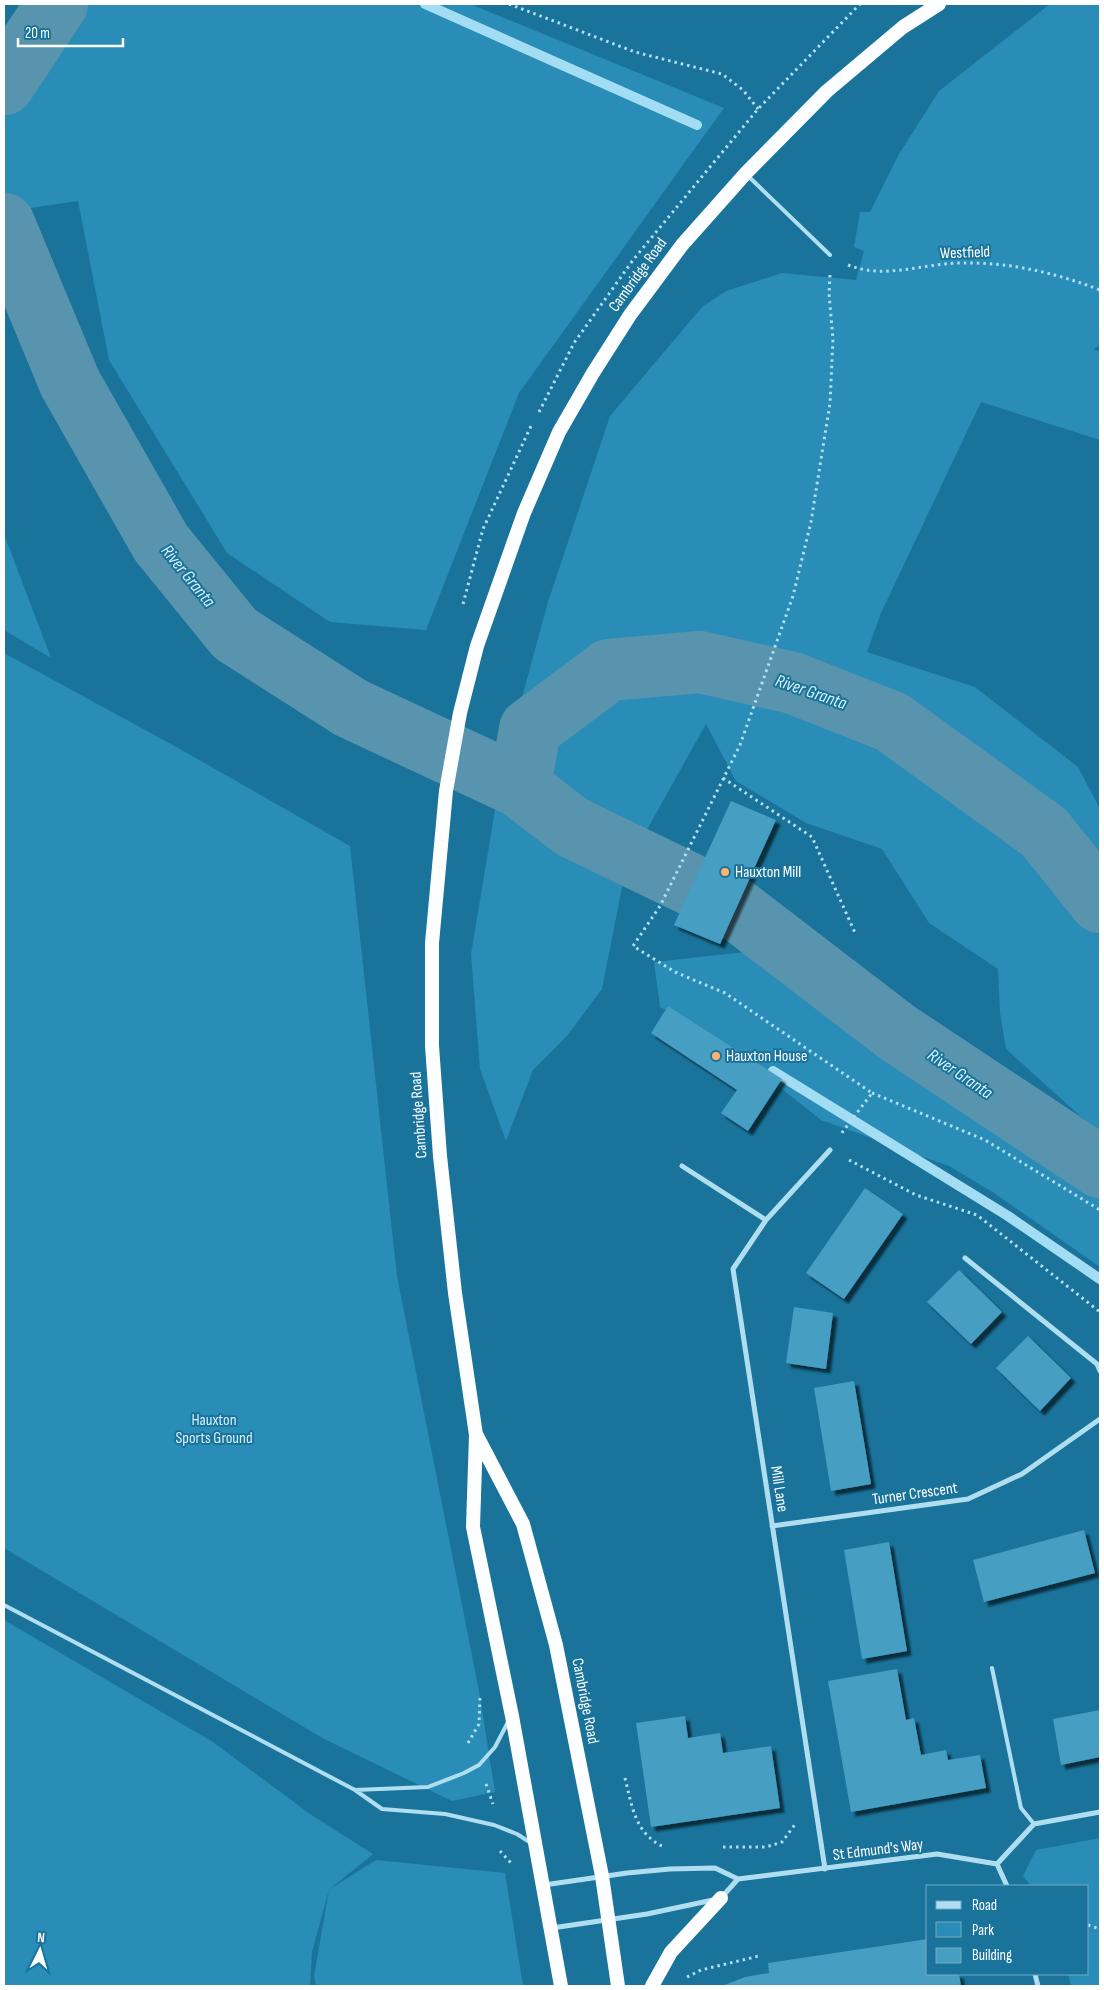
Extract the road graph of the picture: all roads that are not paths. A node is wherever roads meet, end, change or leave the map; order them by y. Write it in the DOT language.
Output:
graph roads {
  1 [pos="939,4"];
  2 [pos="746,174"];
  3 [pos="830,255"];
  4 [pos="830,1150"];
  5 [pos="682,1166"];
  6 [pos="766,1220"];
  7 [pos="965,1258"];
  8 [pos="1100,1371"];
  9 [pos="1100,1419"];
  10 [pos="476,1435"];
  11 [pos="772,1526"];
  12 [pos="4,1605"];
  13 [pos="992,1668"];
  14 [pos="512,1716"];
  15 [pos="355,1790"];
  16 [pos="1100,1812"];
  17 [pos="1034,1824"];
  18 [pos="535,1846"];
  19 [pos="997,1864"];
  20 [pos="825,1869"];
  21 [pos="602,1876"];
  22 [pos="738,1879"];
  23 [pos="544,1885"];
  24 [pos="1007,1885"];
  25 [pos="721,1898"];
  26 [pos="609,1920"];
  27 [pos="551,1928"];
  28 [pos="561,1986"];
  29 [pos="618,1986"];
  30 [pos="652,1986"];
  1 -- 2 [label="highway, Cambridge Road"];
  2 -- 3 [label="lane"];
  2 -- 10 [label="highway, Cambridge Road"];
  4 -- 6 [label="street, Mill Lane"];
  5 -- 6 [label="street"];
  6 -- 11 [label="street, Mill Lane"];
  7 -- 8 [label="street"];
  9 -- 11 [label="street, Turner Crescent"];
  10 -- 14 [label="highway, Cambridge Road"];
  10 -- 21 [label="highway, Cambridge Road"];
  11 -- 20 [label="street, Mill Lane"];
  12 -- 15 [label="lane"];
  13 -- 17 [label="lane"];
  14 -- 15 [label="lane"];
  14 -- 18 [label="highway, Cambridge Road"];
  15 -- 18 [label="lane"];
  16 -- 17 [label="street"];
  17 -- 19 [label="street"];
  18 -- 23 [label="highway, Cambridge Road"];
  19 -- 20 [label="street, St Edmund's Way"];
  19 -- 24 [label="street"];
  20 -- 22 [label="street, St Edmund's Way"];
  21 -- 22 [label="street"];
  21 -- 23 [label="street"];
  21 -- 26 [label="highway, Cambridge Road"];
  22 -- 25 [label="street"];
  23 -- 27 [label="highway, Cambridge Road"];
  25 -- 26 [label="street"];
  25 -- 30 [label="highway"];
  26 -- 27 [label="street"];
  26 -- 29 [label="highway, Cambridge Road"];
  27 -- 28 [label="highway, Cambridge Road"];
}
